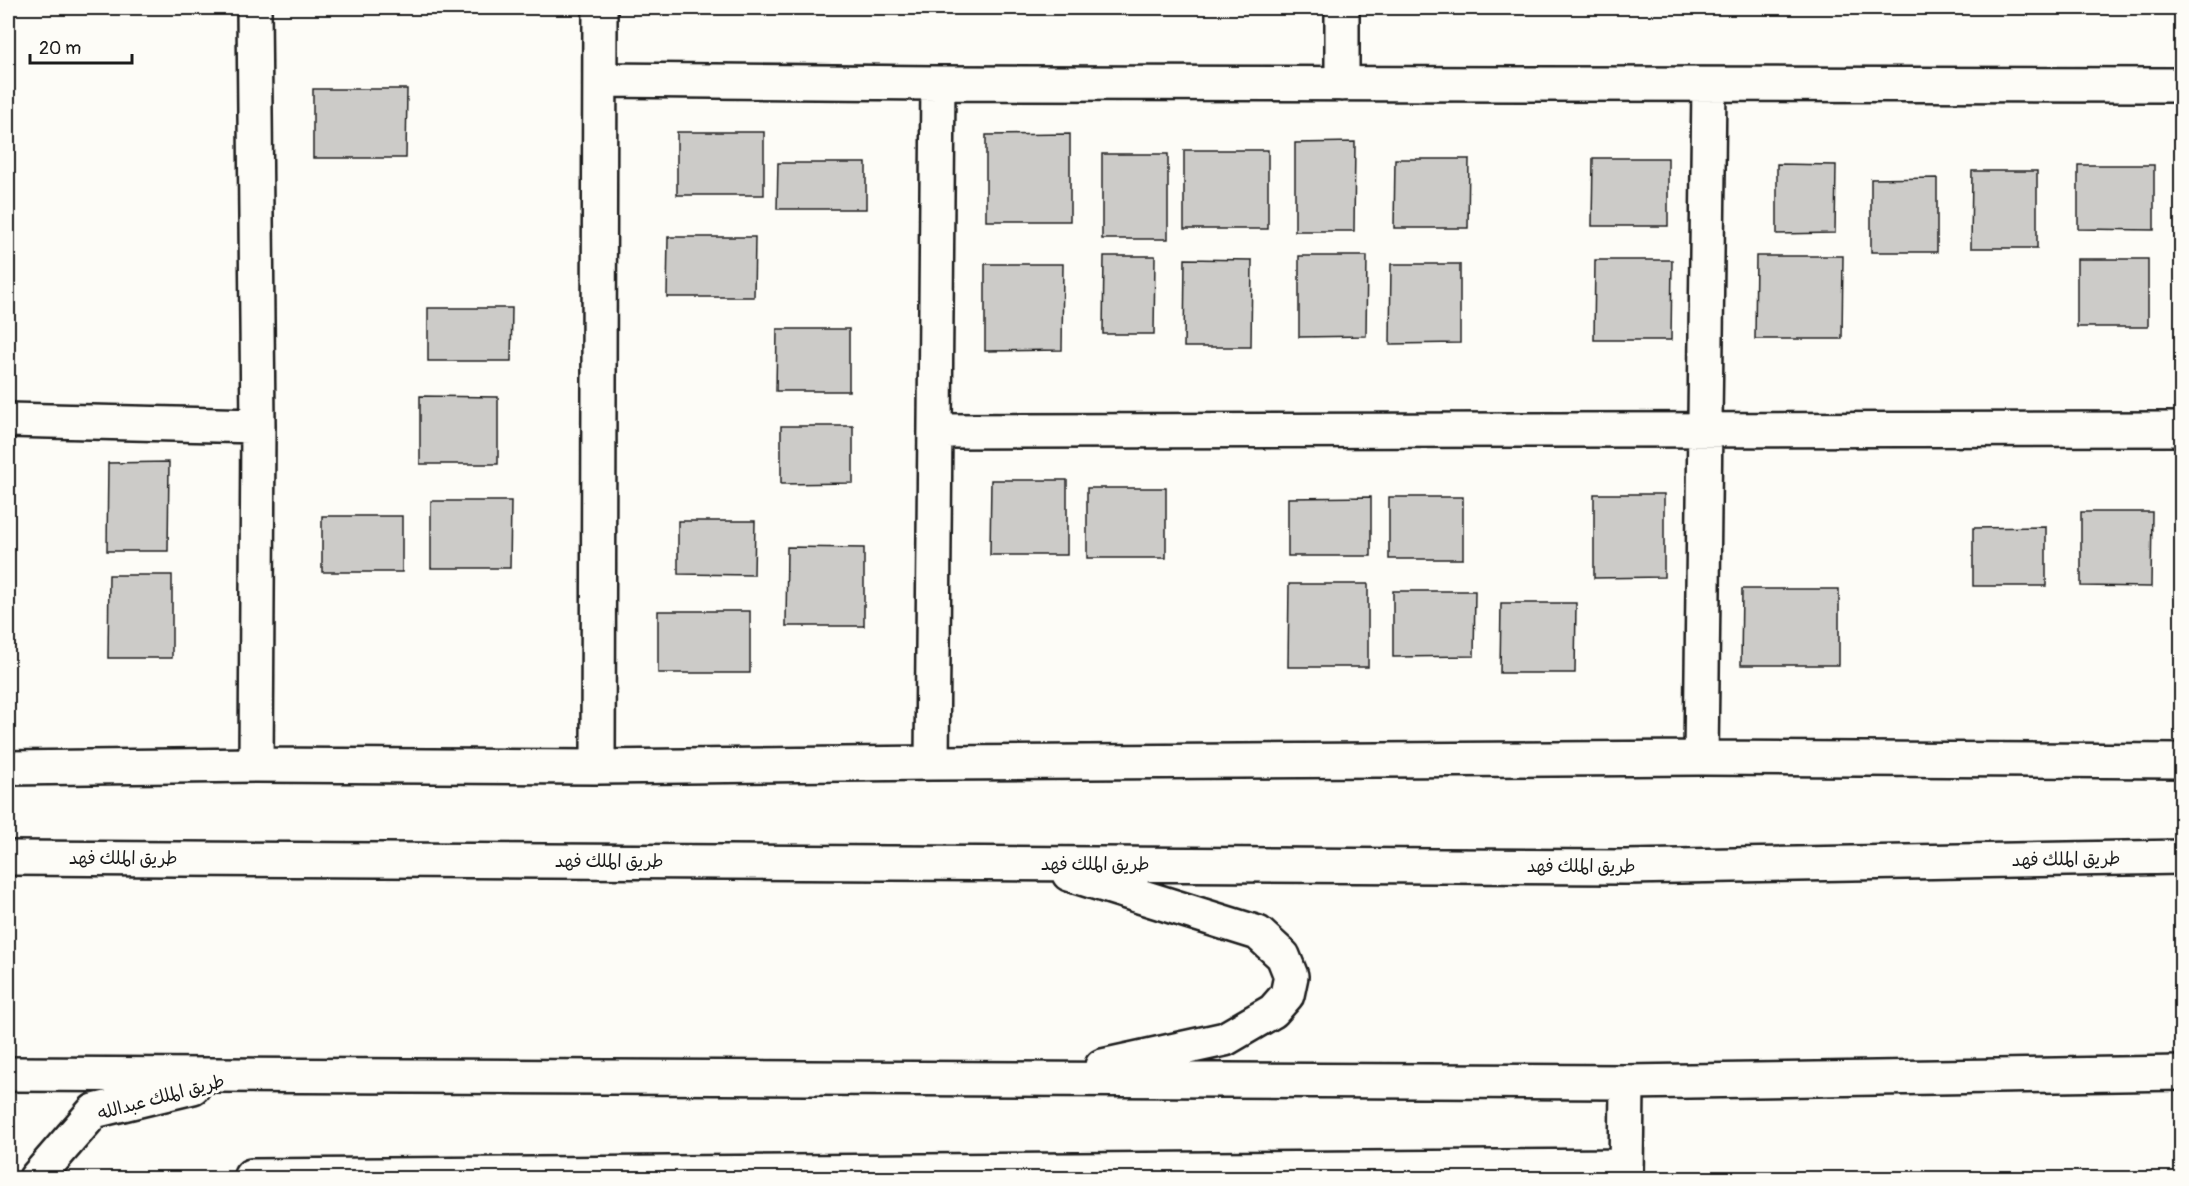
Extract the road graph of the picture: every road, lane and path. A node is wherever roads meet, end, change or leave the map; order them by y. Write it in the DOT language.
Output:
graph roads {
  1 [pos="254,8"];
  2 [pos="600,8"];
  3 [pos="1342,8"];
  4 [pos="600,80"];
  5 [pos="938,83"];
  6 [pos="1342,84"];
  7 [pos="1709,85"];
  8 [pos="2181,85"];
  9 [pos="8,420"];
  10 [pos="258,426"];
  11 [pos="2181,429"];
  12 [pos="1705,430"];
  13 [pos="935,431"];
  14 [pos="1701,758"];
  15 [pos="2181,761"];
  16 [pos="932,763"];
  17 [pos="256,765"];
  18 [pos="598,767"];
  19 [pos="8,768"];
  20 [pos="2181,857"];
  21 [pos="8,858"];
  22 [pos="1036,864"];
  23 [pos="2181,1073"];
  24 [pos="8,1074"];
  25 [pos="243,1075"];
  26 [pos="1041,1079"];
  27 [pos="1627,1082"];
  28 [pos="1626,1172"];
  29 [pos="251,1176"];
  30 [pos="36,1179"];
  1 -- 10 [label="street"];
  2 -- 4 [label="street"];
  3 -- 6 [label="street"];
  4 -- 5 [label="street"];
  4 -- 18 [label="street"];
  5 -- 6 [label="street"];
  5 -- 13 [label="street"];
  6 -- 7 [label="street"];
  7 -- 8 [label="street"];
  7 -- 12 [label="street"];
  9 -- 10 [label="street"];
  10 -- 17 [label="street"];
  11 -- 12 [label="street"];
  12 -- 13 [label="street"];
  12 -- 14 [label="street"];
  13 -- 16 [label="street"];
  14 -- 15 [label="street"];
  14 -- 16 [label="street"];
  16 -- 18 [label="street"];
  17 -- 18 [label="street"];
  17 -- 19 [label="street"];
  20 -- 22 [label="street, طريق الملك فهد"];
  21 -- 22 [label="street, طريق الملك فهد"];
  22 -- 26 [label="street"];
  23 -- 27 [label="street"];
  24 -- 25 [label="street"];
  25 -- 26 [label="street"];
  25 -- 30 [label="street, طريق الملك عبدالله"];
  26 -- 27 [label="street"];
  27 -- 28 [label="street"];
  28 -- 29 [label="street"];
}
